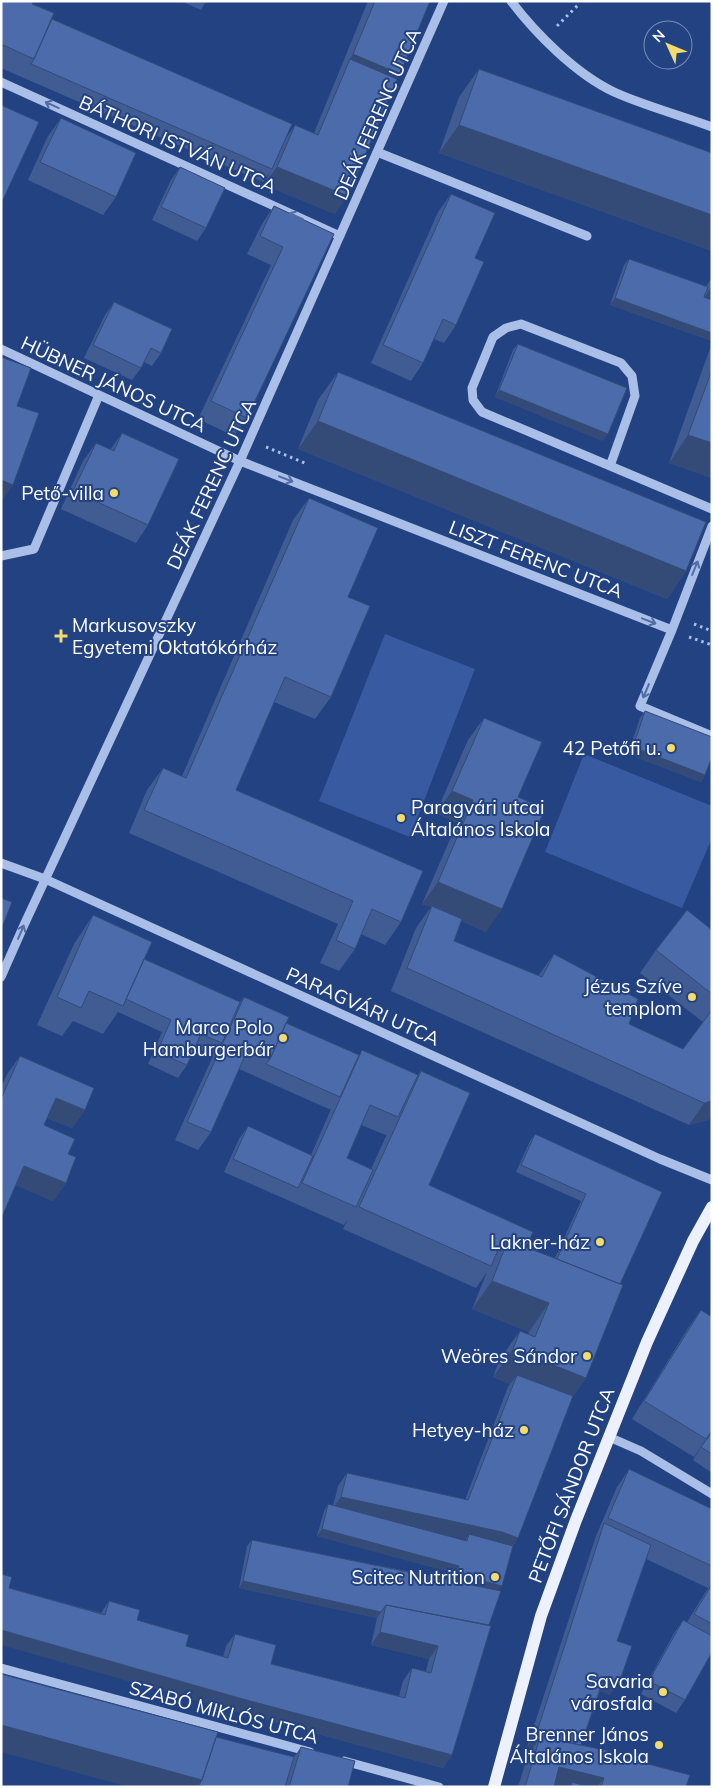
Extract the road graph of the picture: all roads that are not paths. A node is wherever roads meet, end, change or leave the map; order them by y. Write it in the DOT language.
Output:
graph roads {
  1 [pos="444,1"];
  2 [pos="511,1"];
  3 [pos="1,82"];
  4 [pos="712,127"];
  5 [pos="377,152"];
  6 [pos="340,236"];
  7 [pos="587,236"];
  8 [pos="1,349"];
  9 [pos="99,395"];
  10 [pos="240,461"];
  11 [pos="610,466"];
  12 [pos="712,510"];
  13 [pos="712,526"];
  14 [pos="1,556"];
  15 [pos="672,630"];
  16 [pos="712,736"];
  17 [pos="1,862"];
  18 [pos="45,879"];
  19 [pos="1,977"];
  20 [pos="712,1180"];
  21 [pos="712,1208"];
  22 [pos="609,1437"];
  23 [pos="712,1494"];
  24 [pos="1,1668"];
  25 [pos="318,1754"];
  26 [pos="337,1759"];
  27 [pos="438,1787"];
  28 [pos="494,1787"];
  1 -- 5 [label="street, DEÁK FERENC UTCA"];
  2 -- 4 [label="street"];
  6 -- 3 [label="street, BÁTHORI ISTVÁN UTCA, one-way"];
  5 -- 6 [label="street, DEÁK FERENC UTCA"];
  5 -- 7 [label="street"];
  6 -- 10 [label="street, DEÁK FERENC UTCA"];
  8 -- 9 [label="street, HÜBNER JÁNOS UTCA"];
  9 -- 10 [label="street, HÜBNER JÁNOS UTCA"];
  9 -- 14 [label="street"];
  10 -- 15 [label="street, LISZT FERENC UTCA, one-way"];
  10 -- 18 [label="street, DEÁK FERENC UTCA"];
  11 -- 11 [label="street"];
  11 -- 12 [label="street"];
  15 -- 13 [label="street, one-way"];
  15 -- 16 [label="street, one-way"];
  17 -- 18 [label="street, PARAGVÁRI UTCA"];
  19 -- 18 [label="street, DEÁK FERENC UTCA, one-way"];
  18 -- 20 [label="street, PARAGVÁRI UTCA"];
  21 -- 22 [label="main road, PETŐFI SÁNDOR UTCA"];
  22 -- 23 [label="street"];
  22 -- 28 [label="main road, PETŐFI SÁNDOR UTCA"];
  24 -- 25 [label="street, SZABÓ MIKLÓS UTCA"];
  26 -- 27 [label="street, SZABÓ MIKLÓS UTCA"];
}
